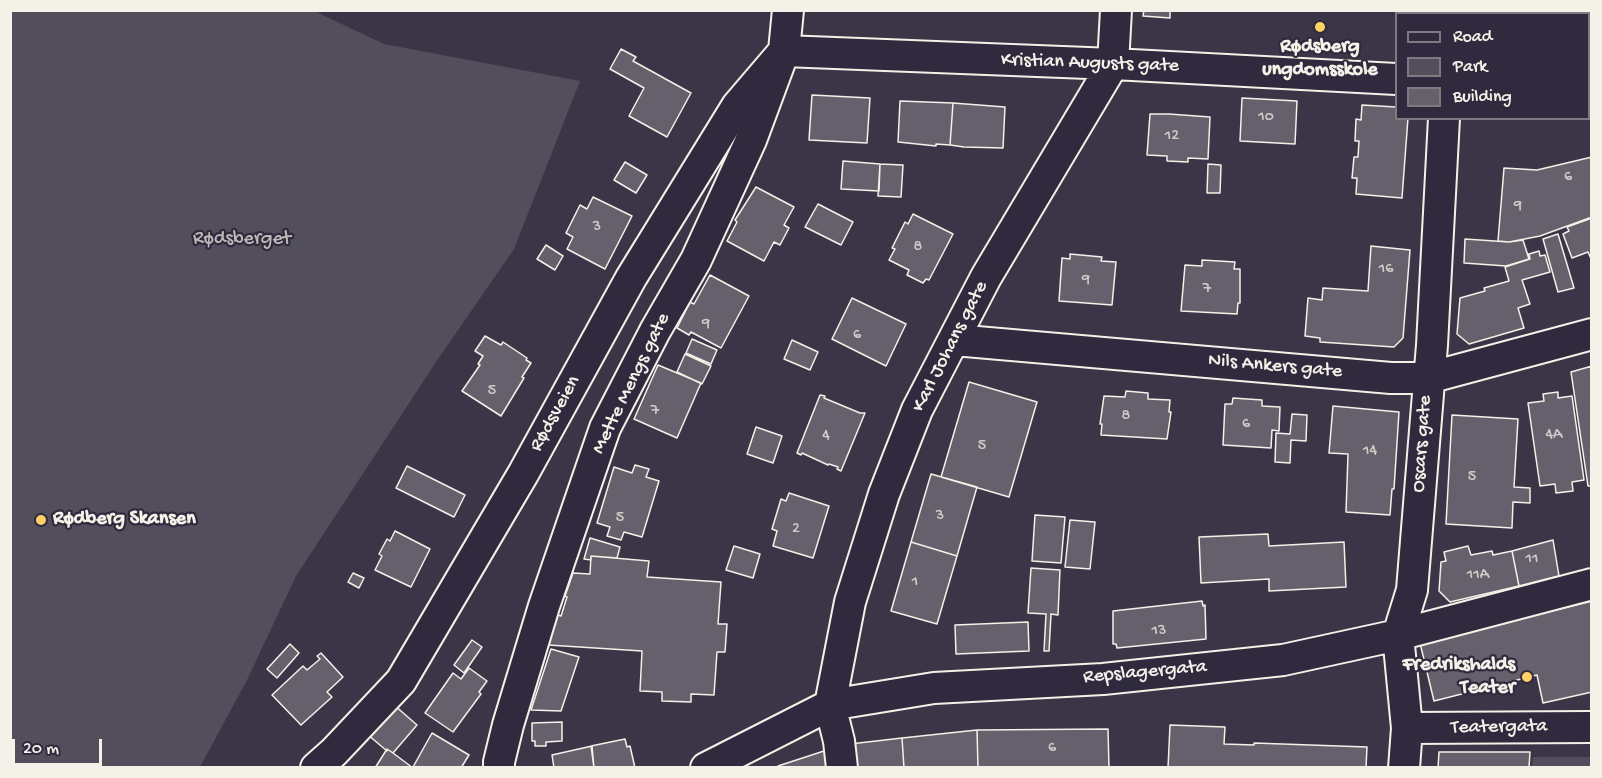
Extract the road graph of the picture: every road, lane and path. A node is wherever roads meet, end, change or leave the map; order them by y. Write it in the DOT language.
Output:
graph roads {
  1 [pos="788,10"];
  2 [pos="1116,10"];
  3 [pos="784,51"];
  4 [pos="1113,64"];
  5 [pos="1395,79"];
  6 [pos="1444,120"];
  7 [pos="1592,334"];
  8 [pos="954,340"];
  9 [pos="1428,378"];
  10 [pos="1592,584"];
  11 [pos="1398,634"];
  12 [pos="830,705"];
  13 [pos="1592,727"];
  14 [pos="1407,729"];
  15 [pos="316,768"];
  16 [pos="499,768"];
  17 [pos="706,768"];
  18 [pos="842,768"];
  19 [pos="1404,768"];
  1 -- 3 [label="street, Mette Mengs gate"];
  2 -- 4 [label="street, Karl Johans gate"];
  3 -- 4 [label="street, Kristian Augusts gate"];
  3 -- 15 [label="street, Rødsveien"];
  3 -- 16 [label="street, Mette Mengs gate"];
  4 -- 5 [label="street, Kristian Augusts gate"];
  4 -- 8 [label="street, Karl Johans gate"];
  6 -- 9 [label="street, Oscars gate"];
  7 -- 9 [label="street, Nils Ankers gate"];
  8 -- 9 [label="street, Nils Ankers gate"];
  8 -- 12 [label="street, Karl Johans gate"];
  9 -- 11 [label="street, Oscars gate"];
  10 -- 11 [label="street, Repslagergata"];
  11 -- 12 [label="street, Repslagergata"];
  11 -- 14 [label="street, Oscars gate"];
  12 -- 17 [label="street, Repslagergata"];
  12 -- 18 [label="street"];
  13 -- 14 [label="street, Teatergata"];
  14 -- 19 [label="street, Oscars gate"];
}
